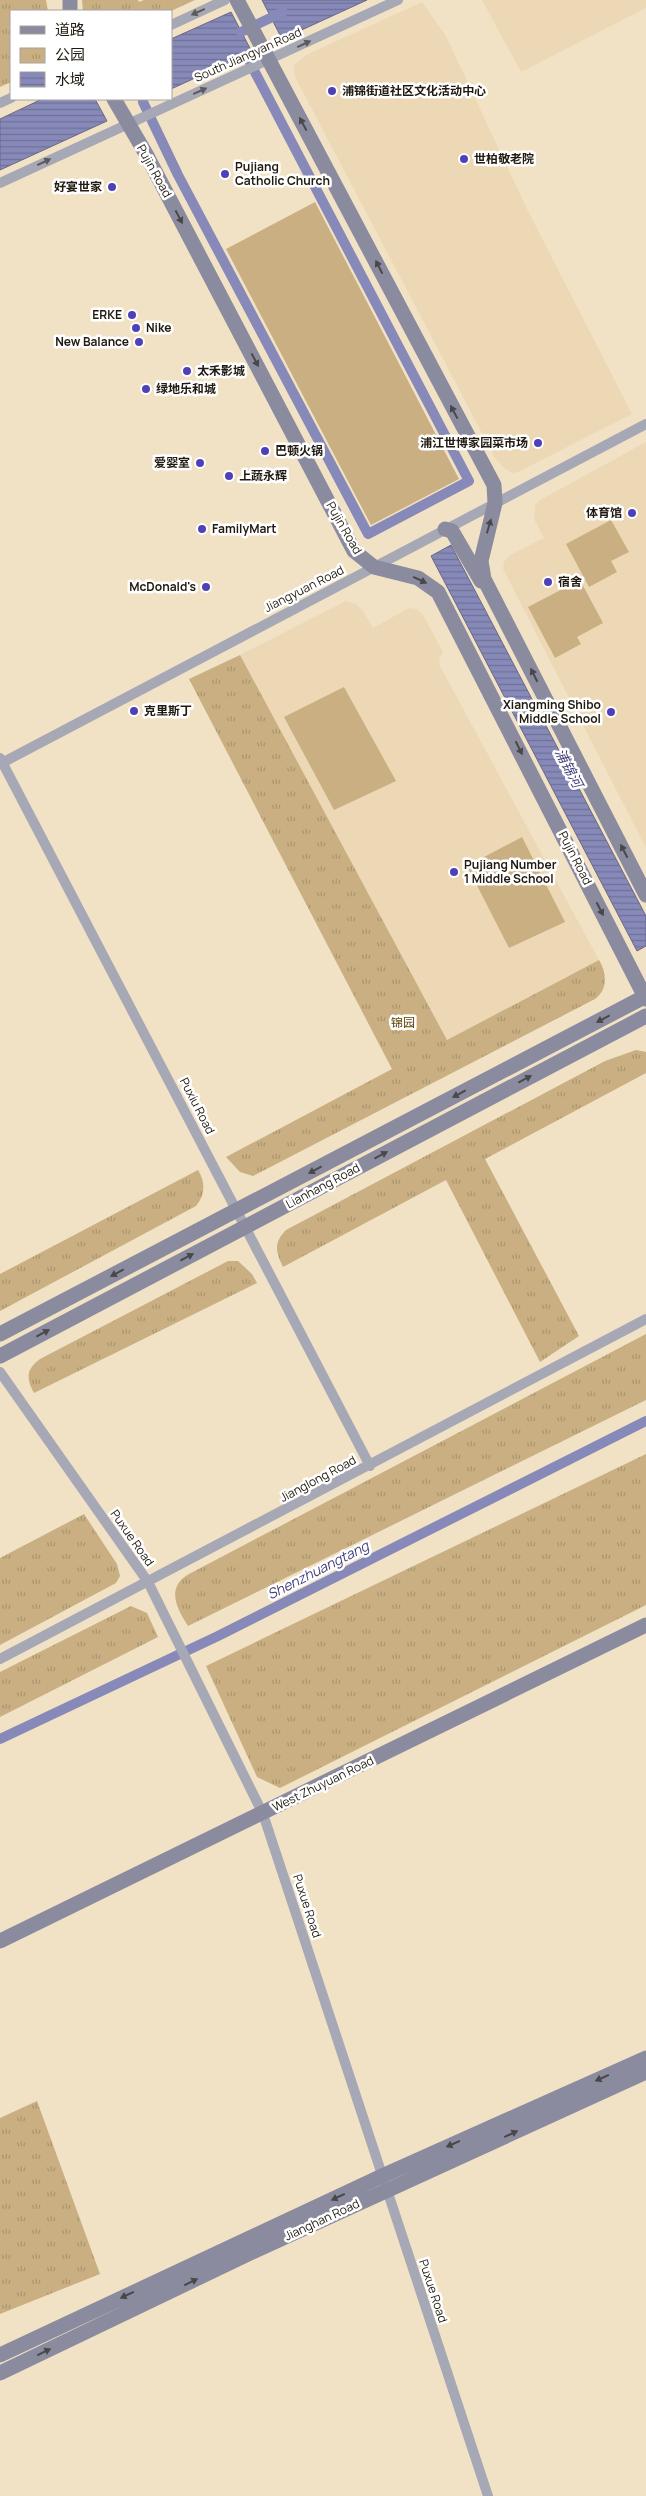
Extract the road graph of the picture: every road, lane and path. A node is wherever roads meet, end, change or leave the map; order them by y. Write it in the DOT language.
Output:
graph roads {
  1 [pos="225,0"];
  2 [pos="398,0"];
  3 [pos="238,3"];
  4 [pos="172,24"];
  5 [pos="264,57"];
  6 [pos="115,100"];
  7 [pos="129,118"];
  8 [pos="0,183"];
  9 [pos="646,424"];
  10 [pos="495,502"];
  11 [pos="445,530"];
  12 [pos="374,567"];
  13 [pos="492,596"];
  14 [pos="1,762"];
  15 [pos="646,894"];
  16 [pos="646,997"];
  17 [pos="646,1016"];
  18 [pos="238,1210"];
  19 [pos="245,1227"];
  20 [pos="646,1319"];
  21 [pos="0,1334"];
  22 [pos="0,1356"];
  23 [pos="0,1372"];
  24 [pos="370,1466"];
  25 [pos="148,1582"];
  26 [pos="646,1626"];
  27 [pos="0,1659"];
  28 [pos="263,1814"];
  29 [pos="0,1942"];
  30 [pos="646,2058"];
  31 [pos="646,2072"];
  32 [pos="385,2183"];
  33 [pos="0,2355"];
  34 [pos="0,2373"];
  35 [pos="488,2496"];
  1 -- 4 [label="street, one-way"];
  5 -- 2 [label="street, South Jiangyan Road, one-way"];
  3 -- 5 [label="street"];
  7 -- 5 [label="street, South Jiangyan Road, one-way"];
  10 -- 5 [label="street, one-way"];
  6 -- 7 [label="street, Pujin Road"];
  8 -- 7 [label="street, South Jiangyan Road, one-way"];
  7 -- 12 [label="street, Pujin Road, one-way"];
  9 -- 10 [label="street, Jiangyuan Road"];
  10 -- 11 [label="street, Jiangyuan Road"];
  13 -- 10 [label="street, one-way"];
  11 -- 12 [label="street, Jiangyuan Road"];
  11 -- 13 [label="street"];
  12 -- 14 [label="street, Jiangyuan Road"];
  12 -- 16 [label="street, Pujin Road, one-way"];
  15 -- 13 [label="street, one-way"];
  14 -- 18 [label="street, Puxiu Road"];
  16 -- 18 [label="street, Lianhang Road, one-way"];
  19 -- 17 [label="street, Lianhang Road, one-way"];
  18 -- 19 [label="street, Puxiu Road"];
  18 -- 21 [label="street, Lianhang Road, one-way"];
  22 -- 19 [label="street, Lianhang Road, one-way"];
  19 -- 24 [label="street, Puxiu Road"];
  20 -- 24 [label="street, Jianglong Road"];
  23 -- 25 [label="street, Puxue Road"];
  24 -- 25 [label="street, Jianglong Road"];
  25 -- 27 [label="street, Jianglong Road"];
  25 -- 28 [label="street, Puxue Road"];
  26 -- 28 [label="street, West Zhuyuan Road"];
  28 -- 29 [label="street, West Zhuyuan Road"];
  28 -- 32 [label="street, Puxue Road"];
  30 -- 32 [label="street, one-way"];
  32 -- 31 [label="street, Jianghan Road, one-way"];
  32 -- 33 [label="street, one-way"];
  34 -- 32 [label="street, Jianghan Road, one-way"];
  32 -- 35 [label="street, Puxue Road"];
}
